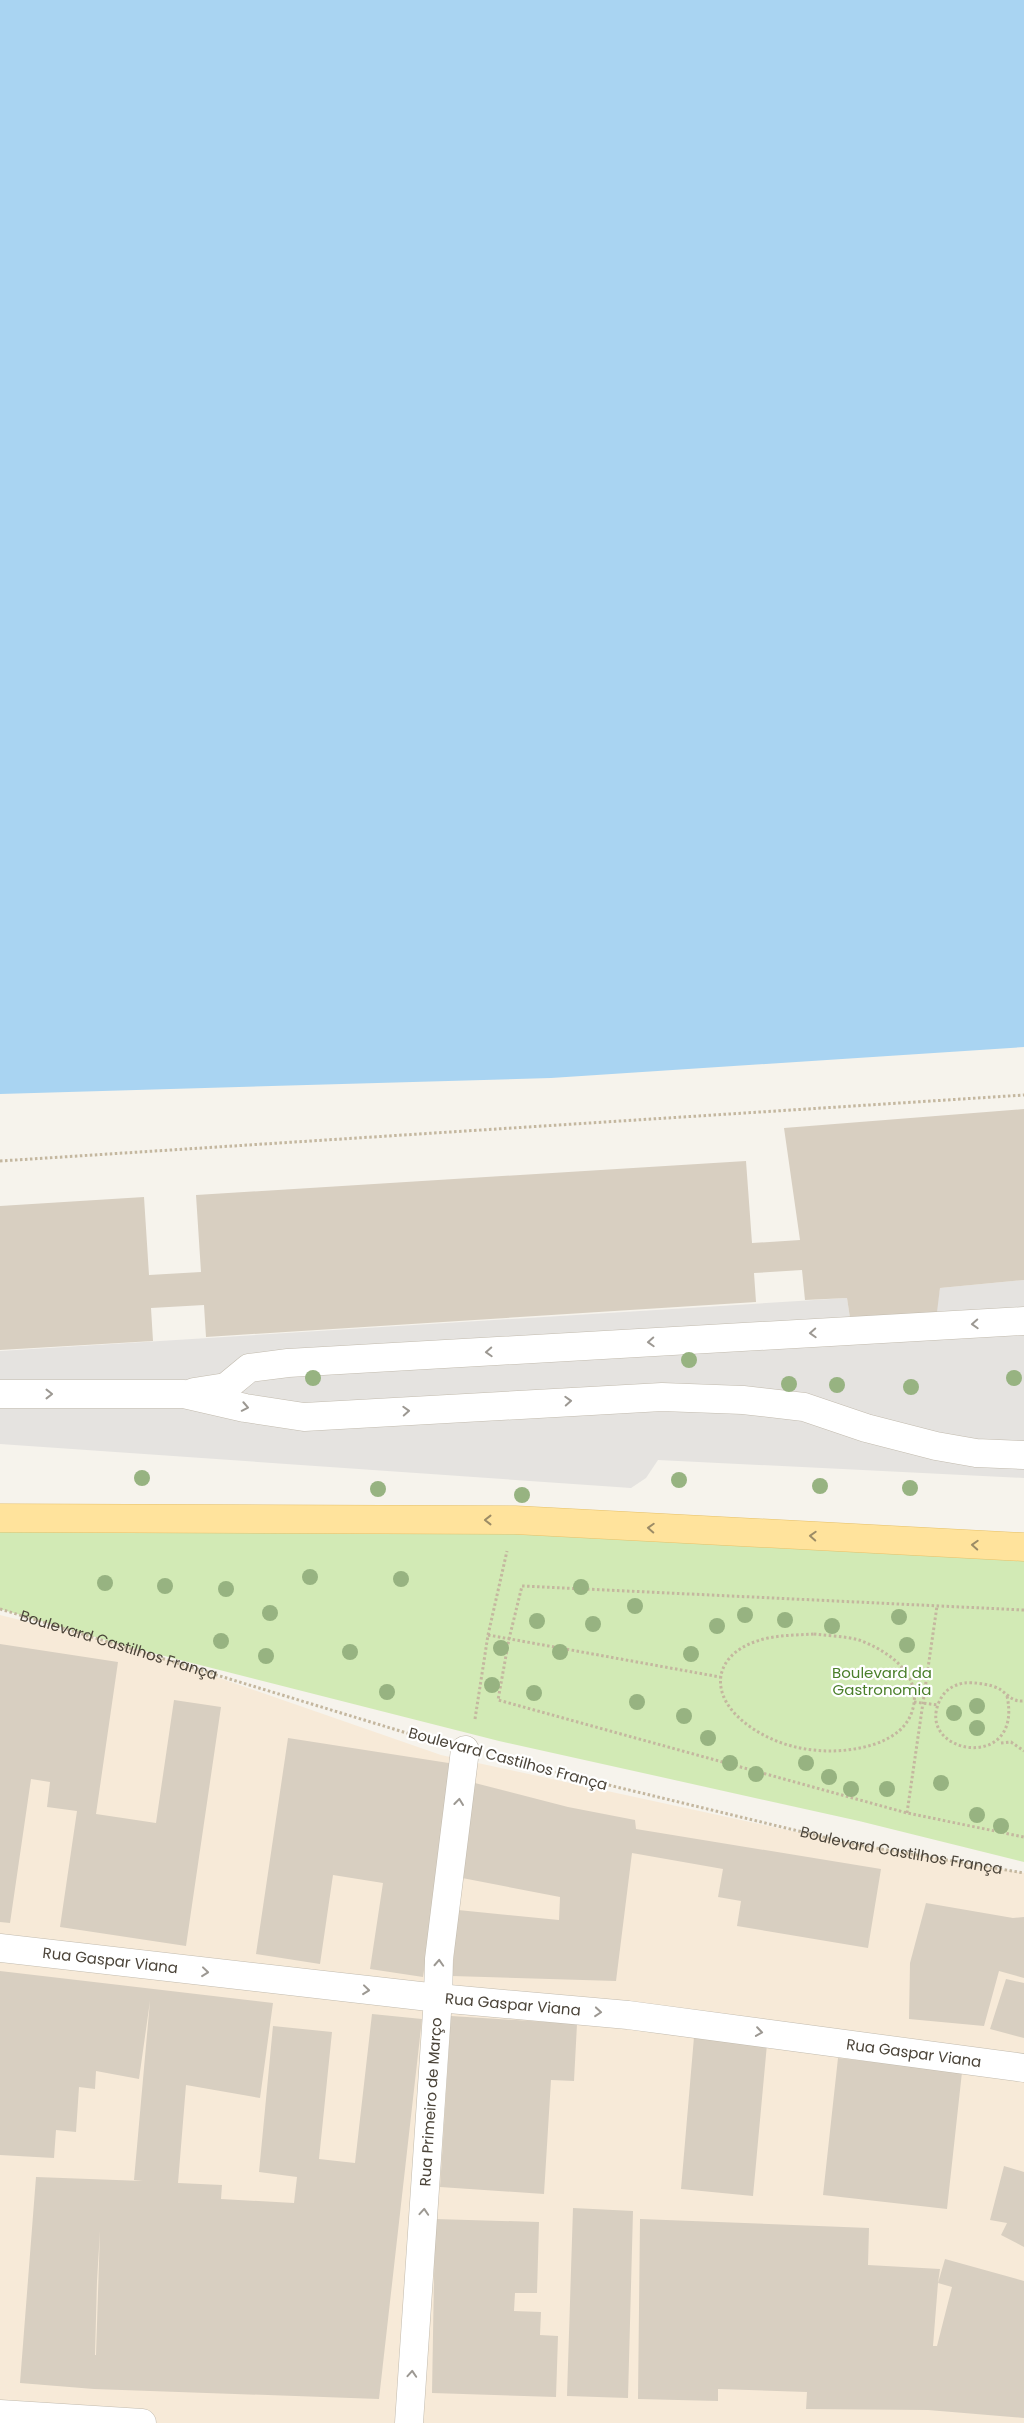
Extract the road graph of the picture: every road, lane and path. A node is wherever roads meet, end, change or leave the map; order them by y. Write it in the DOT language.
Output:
graph roads {
  1 [pos="1024,1095"];
  2 [pos="0,1161"];
  3 [pos="1024,1321"];
  4 [pos="0,1394"];
  5 [pos="184,1394"];
  6 [pos="1024,1455"];
  7 [pos="0,1518"];
  8 [pos="515,1520"];
  9 [pos="1024,1548"];
  10 [pos="937,1606"];
  11 [pos="0,1609"];
  12 [pos="1024,1610"];
  13 [pos="488,1635"];
  14 [pos="509,1639"];
  15 [pos="720,1677"];
  16 [pos="1007,1696"];
  17 [pos="1024,1701"];
  18 [pos="914,1702"];
  19 [pos="924,1703"];
  20 [pos="938,1705"];
  21 [pos="1011,1728"];
  22 [pos="1005,1738"];
  23 [pos="1001,1743"];
  24 [pos="465,1750"];
  25 [pos="1024,1751"];
  26 [pos="907,1813"];
  27 [pos="1024,1838"];
  28 [pos="1024,1874"];
  29 [pos="0,1948"];
  30 [pos="438,1998"];
  31 [pos="1024,2068"];
  32 [pos="0,2414"];
  33 [pos="142,2423"];
  34 [pos="409,2423"];
  1 -- 2 [label="path"];
  3 -- 5 [label="street, one-way"];
  4 -- 5 [label="street, one-way"];
  5 -- 6 [label="street, one-way"];
  8 -- 7 [label="main road, one-way"];
  9 -- 8 [label="main road, one-way"];
  8 -- 13 [label="path"];
  10 -- 12 [label="path"];
  10 -- 14 [label="path"];
  10 -- 19 [label="path"];
  11 -- 24 [label="path, Boulevard Castilhos França"];
  13 -- 14 [label="path"];
  13 -- 24 [label="path"];
  14 -- 15 [label="path"];
  14 -- 26 [label="path"];
  15 -- 18 [label="path"];
  15 -- 18 [label="path"];
  16 -- 17 [label="path"];
  16 -- 20 [label="path"];
  16 -- 21 [label="path"];
  18 -- 19 [label="path"];
  19 -- 20 [label="path"];
  19 -- 26 [label="path"];
  20 -- 23 [label="path"];
  22 -- 23 [label="path"];
  23 -- 25 [label="path"];
  24 -- 28 [label="path, Boulevard Castilhos França"];
  30 -- 24 [label="street, Rua Primeiro de Março, one-way"];
  26 -- 27 [label="path"];
  29 -- 30 [label="street, Rua Gaspar Viana, one-way"];
  30 -- 31 [label="street, Rua Gaspar Viana, one-way"];
  34 -- 30 [label="street, Rua Primeiro de Março, one-way"];
  32 -- 33 [label="street"];
}
